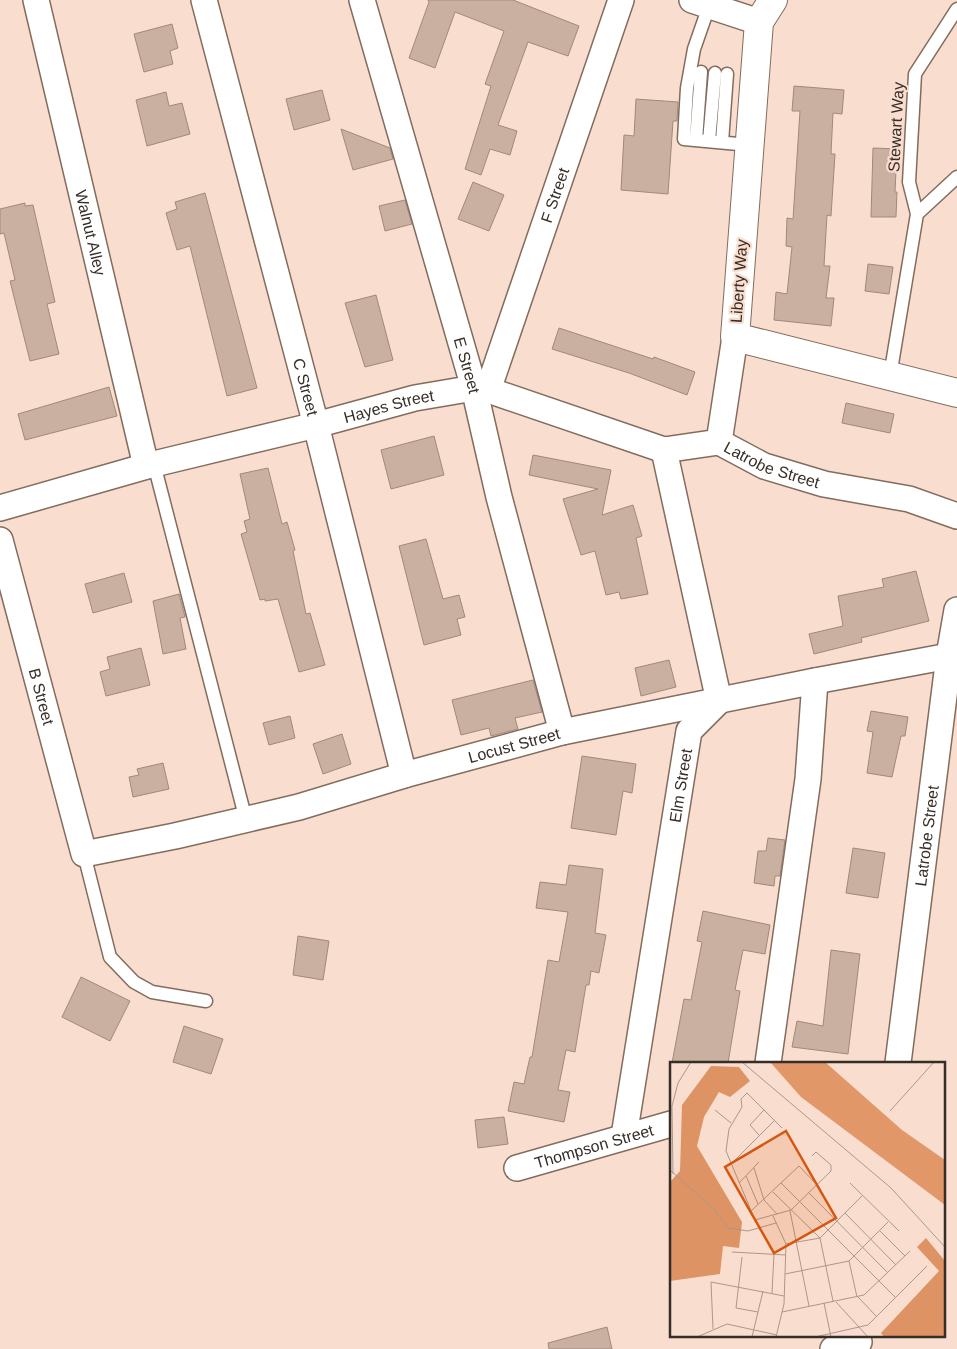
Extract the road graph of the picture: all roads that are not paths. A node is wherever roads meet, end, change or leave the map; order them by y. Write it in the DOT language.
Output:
graph roads {
  1 [pos="36,0"];
  2 [pos="204,0"];
  3 [pos="362,0"];
  4 [pos="622,0"];
  5 [pos="701,3"];
  6 [pos="957,10"];
  7 [pos="766,11"];
  8 [pos="696,71"];
  9 [pos="736,74"];
  10 [pos="716,142"];
  11 [pos="749,145"];
  12 [pos="957,177"];
  13 [pos="917,214"];
  14 [pos="735,337"];
  15 [pos="890,376"];
  16 [pos="481,389"];
  17 [pos="957,393"];
  18 [pos="316,425"];
  19 [pos="719,442"];
  20 [pos="664,450"];
  21 [pos="150,465"];
  22 [pos="0,508"];
  23 [pos="957,516"];
  24 [pos="0,540"];
  25 [pos="957,610"];
  26 [pos="949,656"];
  27 [pos="815,681"];
  28 [pos="720,701"];
  29 [pos="562,732"];
  30 [pos="404,775"];
  31 [pos="246,820"];
  32 [pos="84,854"];
  33 [pos="206,1001"];
  34 [pos="768,1062"];
  35 [pos="898,1062"];
  36 [pos="670,1124"];
  37 [pos="624,1136"];
  38 [pos="517,1168"];
  39 [pos="859,1342"];
  40 [pos="833,1349"];
  1 -- 21 [label="street, Walnut Alley"];
  2 -- 18 [label="street, C Street"];
  3 -- 16 [label="street, E Street"];
  4 -- 16 [label="street, F Street"];
  5 -- 7 [label="street"];
  5 -- 8 [label="lane"];
  6 -- 13 [label="lane, Stewart Way"];
  7 -- 9 [label="street, Liberty Way"];
  8 -- 9 [label="lane"];
  8 -- 10 [label="lane"];
  9 -- 10 [label="lane"];
  9 -- 11 [label="street, Liberty Way"];
  10 -- 11 [label="lane"];
  11 -- 14 [label="street, Liberty Way"];
  12 -- 13 [label="lane"];
  13 -- 15 [label="lane, Stewart Way"];
  14 -- 15 [label="street, Liberty Way"];
  14 -- 19 [label="street, Latrobe Street"];
  15 -- 17 [label="street, Liberty Way"];
  16 -- 18 [label="street, Hayes Street"];
  16 -- 20 [label="street, Hayes Street"];
  16 -- 29 [label="street, E Street"];
  18 -- 21 [label="street, Hayes Street"];
  18 -- 30 [label="street, C Street"];
  19 -- 20 [label="street, Hayes Street"];
  19 -- 23 [label="street, Latrobe Street"];
  20 -- 28 [label="street"];
  21 -- 22 [label="street, Hayes Street"];
  21 -- 31 [label="lane"];
  24 -- 32 [label="street, B Street"];
  25 -- 26 [label="street, Latrobe Street"];
  26 -- 27 [label="street, Locust Street"];
  26 -- 35 [label="street, Latrobe Street"];
  27 -- 28 [label="street, Locust Street"];
  27 -- 34 [label="street"];
  28 -- 29 [label="street, Locust Street"];
  28 -- 37 [label="street, Elm Street"];
  29 -- 30 [label="street, Locust Street"];
  30 -- 31 [label="street, Locust Street"];
  31 -- 32 [label="street, Locust Street"];
  32 -- 33 [label="lane"];
  36 -- 37 [label="street, Thompson Street"];
  37 -- 38 [label="street, Thompson Street"];
  39 -- 40 [label="street"];
}
